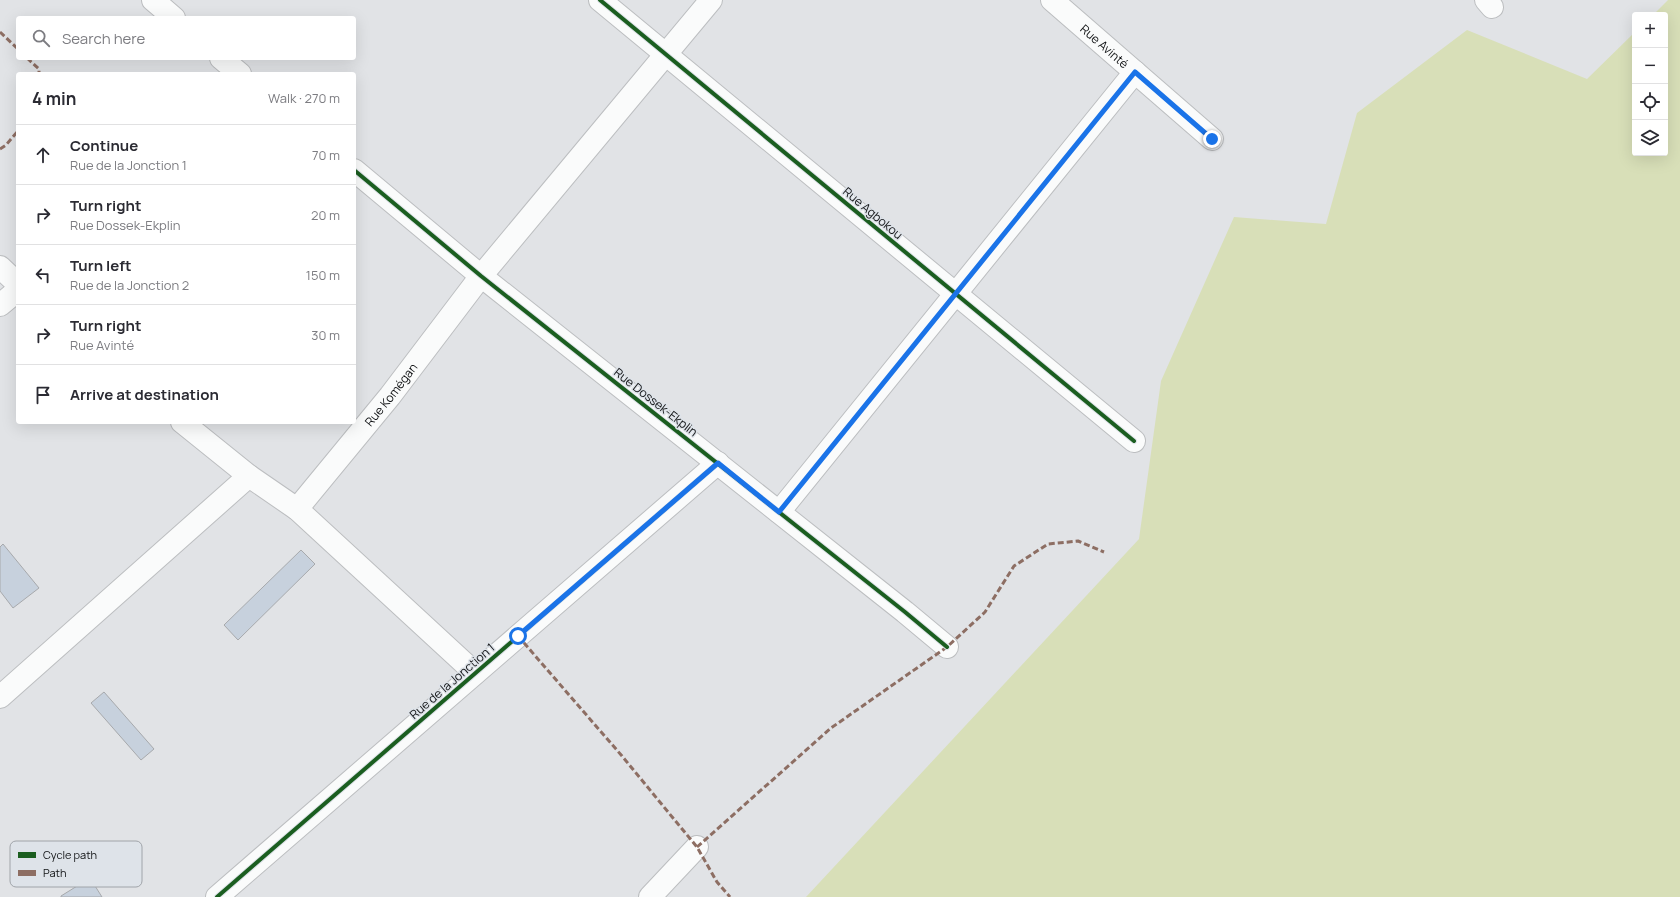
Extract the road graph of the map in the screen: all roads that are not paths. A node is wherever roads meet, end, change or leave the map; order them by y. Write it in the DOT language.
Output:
graph roads {
  1 [pos="152,0"];
  2 [pos="600,0"];
  3 [pos="711,0"];
  4 [pos="1052,0"];
  5 [pos="172,16"];
  6 [pos="666,54"];
  7 [pos="223,60"];
  8 [pos="238,72"];
  9 [pos="1135,72"];
  10 [pos="1212,139"];
  11 [pos="356,172"];
  12 [pos="0,267"];
  13 [pos="480,276"];
  14 [pos="16,282"];
  15 [pos="16,292"];
  16 [pos="956,294"];
  17 [pos="0,306"];
  18 [pos="184,424"];
  19 [pos="1134,441"];
  20 [pos="718,463"];
  21 [pos="249,476"];
  22 [pos="297,509"];
  23 [pos="779,512"];
  24 [pos="947,647"];
  25 [pos="475,673"];
  26 [pos="0,697"];
  27 [pos="697,848"];
  28 [pos="217,897"];
  29 [pos="650,897"];
  1 -- 5 [label="street"];
  2 -- 6 [label="street, Rue Agbokou"];
  3 -- 6 [label="street, Rue Komégan"];
  4 -- 9 [label="street, Rue Avinté"];
  6 -- 13 [label="street, Rue Komégan"];
  6 -- 16 [label="street, Rue Agbokou"];
  7 -- 8 [label="street"];
  9 -- 10 [label="street, Rue Avinté"];
  9 -- 16 [label="street"];
  11 -- 13 [label="street, Rue Dossek-Ekplin"];
  12 -- 14 [label="street"];
  13 -- 20 [label="street, Rue Dossek-Ekplin"];
  13 -- 22 [label="street, Rue Komégan"];
  15 -- 17 [label="street"];
  16 -- 19 [label="street, Rue Agbokou"];
  16 -- 23 [label="street"];
  18 -- 21 [label="street"];
  20 -- 23 [label="street, Rue Dossek-Ekplin"];
  20 -- 25 [label="street, Rue de la Jonction 1"];
  21 -- 22 [label="street"];
  21 -- 26 [label="street"];
  22 -- 25 [label="street"];
  23 -- 24 [label="street, Rue Dossek-Ekplin"];
  25 -- 28 [label="street, Rue de la Jonction 1"];
  27 -- 29 [label="street"];
}
